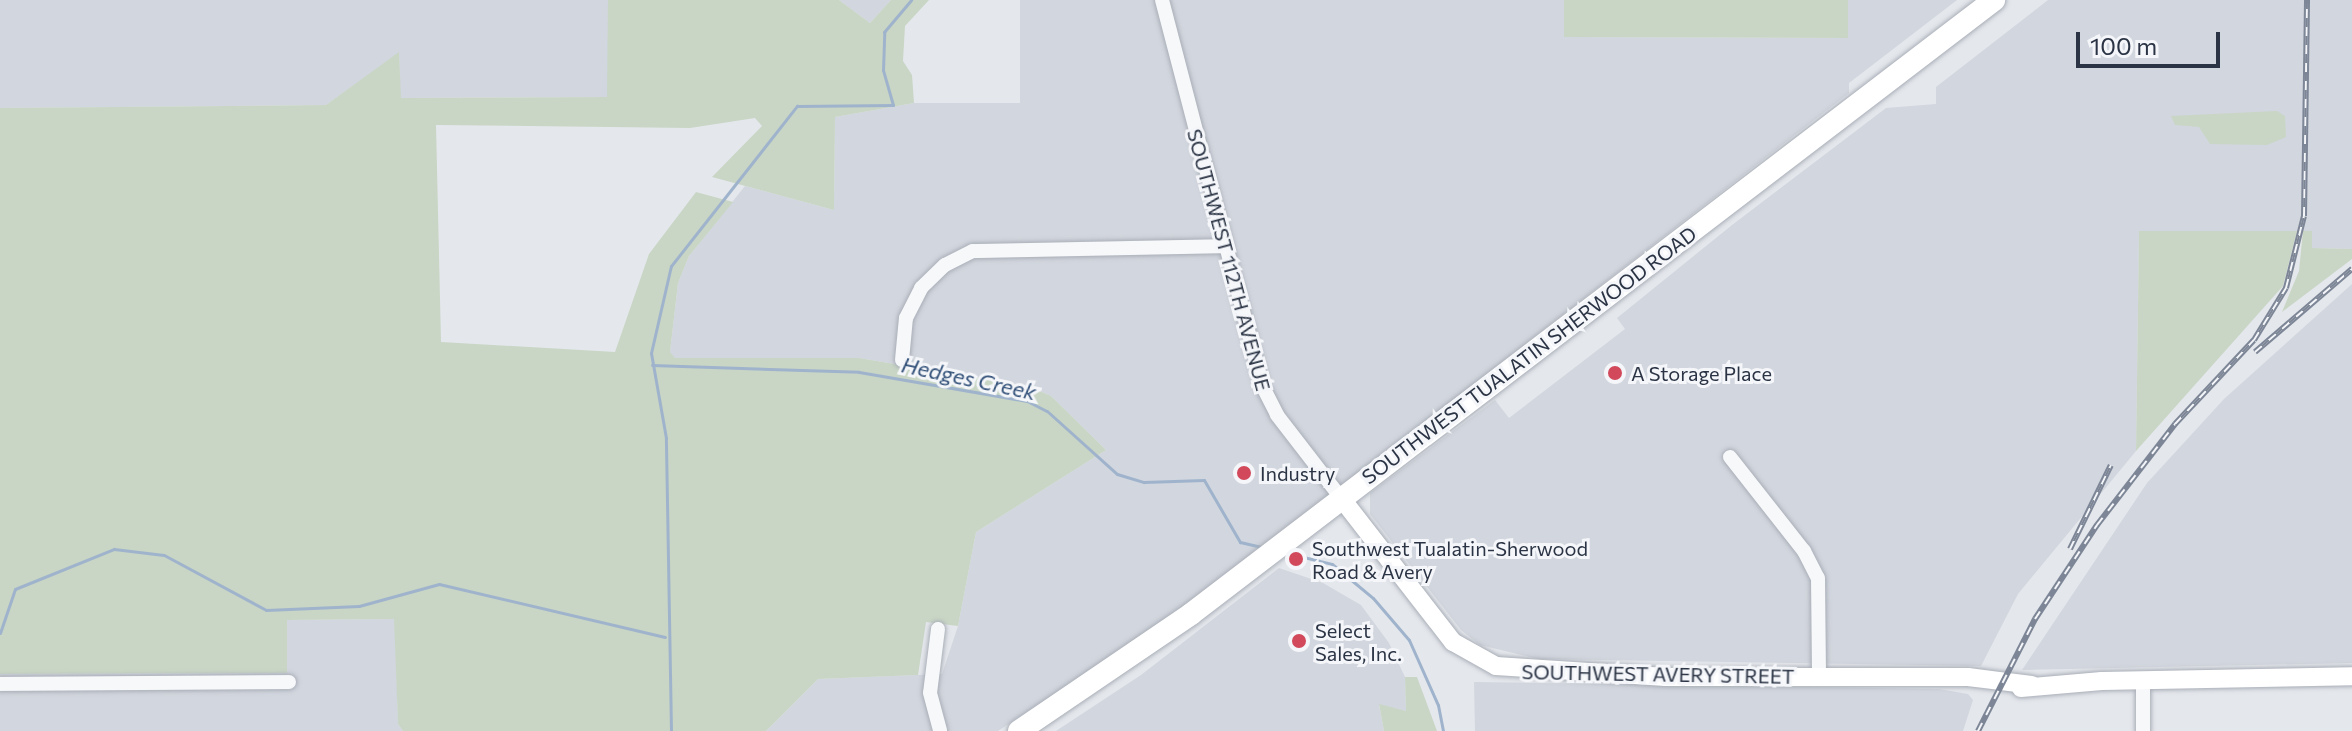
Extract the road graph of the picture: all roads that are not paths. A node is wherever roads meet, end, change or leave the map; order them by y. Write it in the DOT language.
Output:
graph roads {
  1 [pos="1162,0"];
  2 [pos="1994,0"];
  3 [pos="1225,246"];
  4 [pos="902,360"];
  5 [pos="1730,457"];
  6 [pos="1342,499"];
  7 [pos="938,629"];
  8 [pos="2352,676"];
  9 [pos="1819,677"];
  10 [pos="2143,679"];
  11 [pos="289,682"];
  12 [pos="0,684"];
  13 [pos="940,731"];
  14 [pos="1019,731"];
  15 [pos="2143,731"];
  1 -- 3 [label="street, SOUTHWEST 112TH AVENUE"];
  2 -- 6 [label="highway, SOUTHWEST TUALATIN SHERWOOD ROAD"];
  3 -- 4 [label="street"];
  3 -- 6 [label="street, SOUTHWEST 112TH AVENUE"];
  5 -- 9 [label="street"];
  6 -- 9 [label="main road, SOUTHWEST AVERY STREET"];
  6 -- 14 [label="highway, SOUTHWEST TUALATIN SHERWOOD ROAD"];
  7 -- 13 [label="street"];
  8 -- 10 [label="main road, SOUTHWEST AVERY STREET"];
  9 -- 10 [label="main road, SOUTHWEST AVERY STREET"];
  10 -- 15 [label="street"];
  11 -- 12 [label="street"];
}
